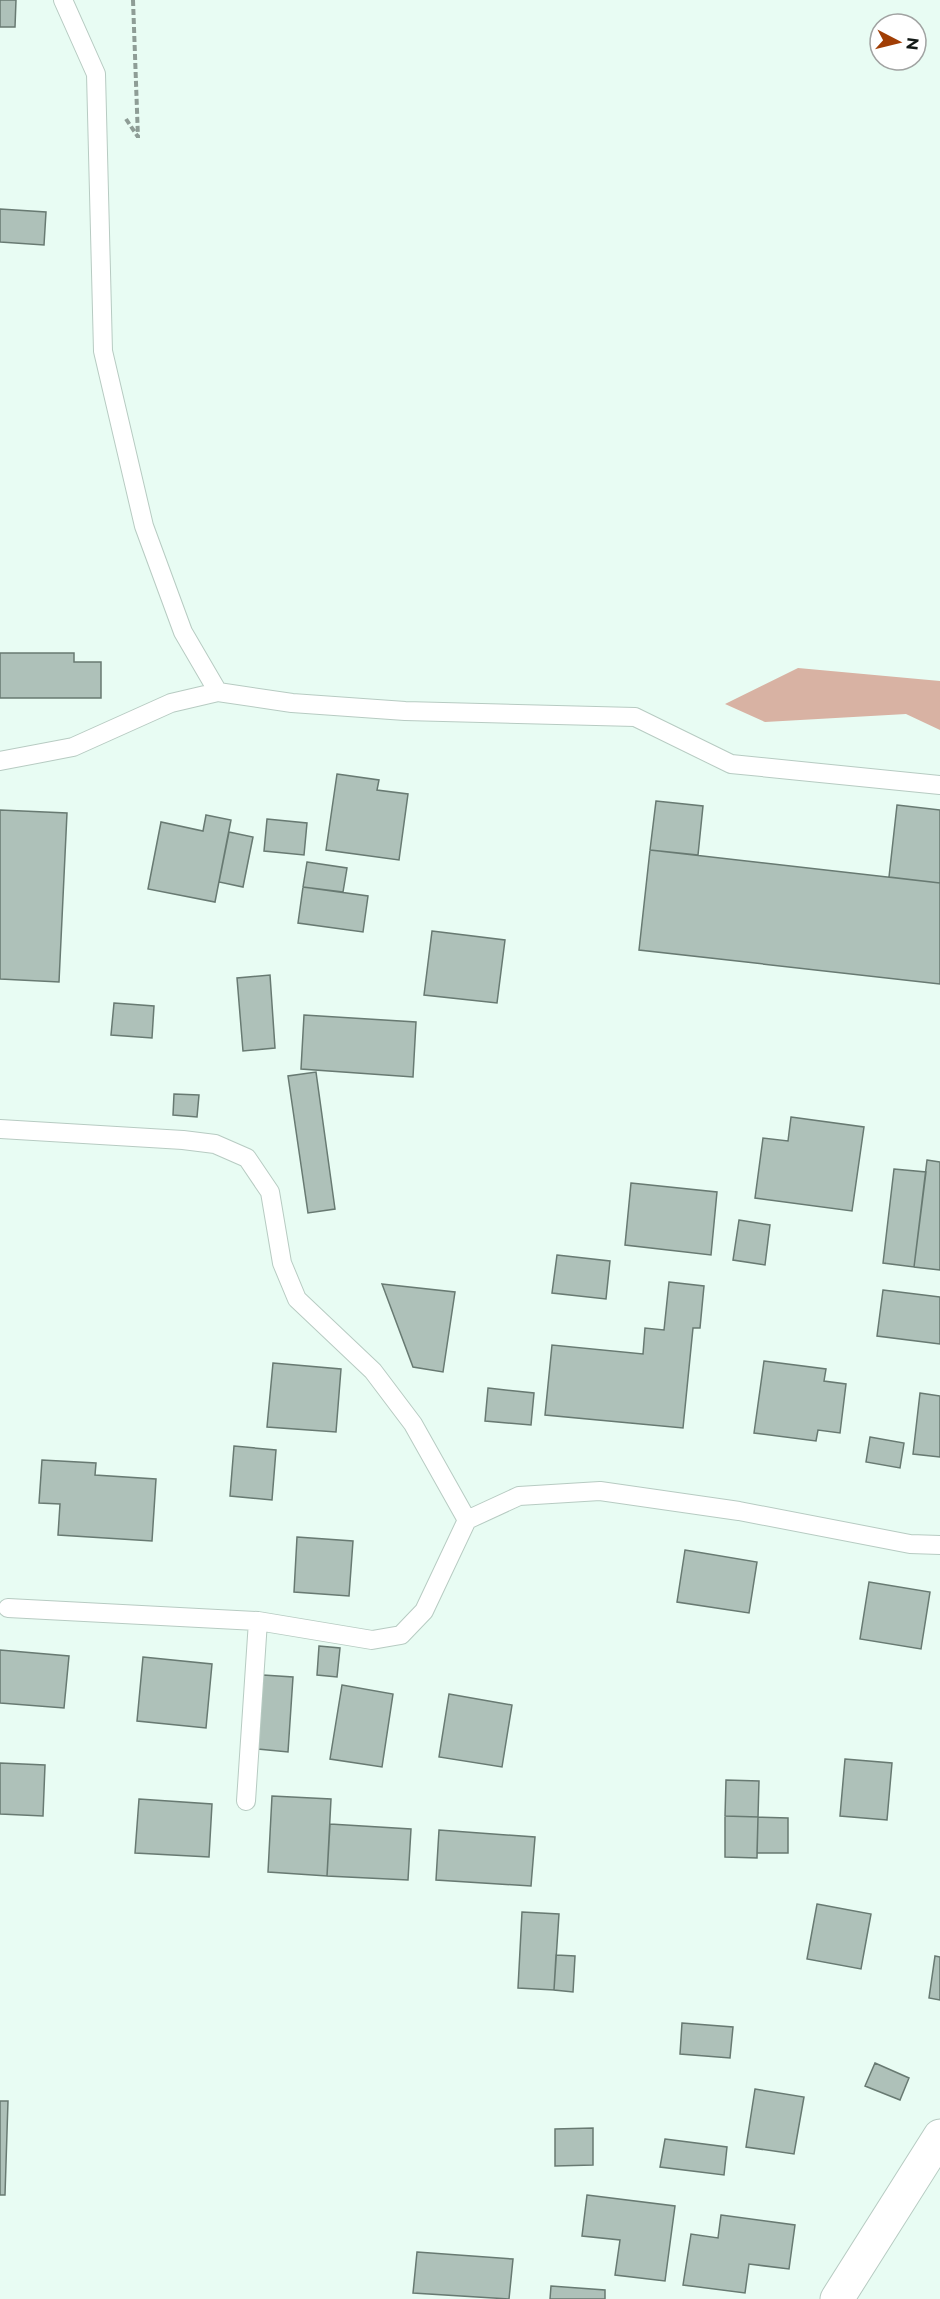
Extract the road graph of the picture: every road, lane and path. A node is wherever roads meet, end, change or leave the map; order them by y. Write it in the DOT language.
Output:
graph roads {
  1 [pos="63,0"];
  2 [pos="133,0"];
  3 [pos="138,138"];
  4 [pos="218,692"];
  5 [pos="0,761"];
  6 [pos="940,785"];
  7 [pos="0,1129"];
  8 [pos="467,1520"];
  9 [pos="940,1545"];
  10 [pos="8,1608"];
  11 [pos="258,1621"];
  12 [pos="246,1801"];
  13 [pos="940,2136"];
  14 [pos="837,2299"];
  1 -- 4 [label="lane"];
  2 -- 3 [label="path"];
  4 -- 5 [label="lane"];
  4 -- 6 [label="lane"];
  7 -- 8 [label="lane"];
  8 -- 9 [label="lane"];
  8 -- 11 [label="lane"];
  10 -- 11 [label="lane"];
  11 -- 12 [label="lane"];
  13 -- 14 [label="main road"];
}
